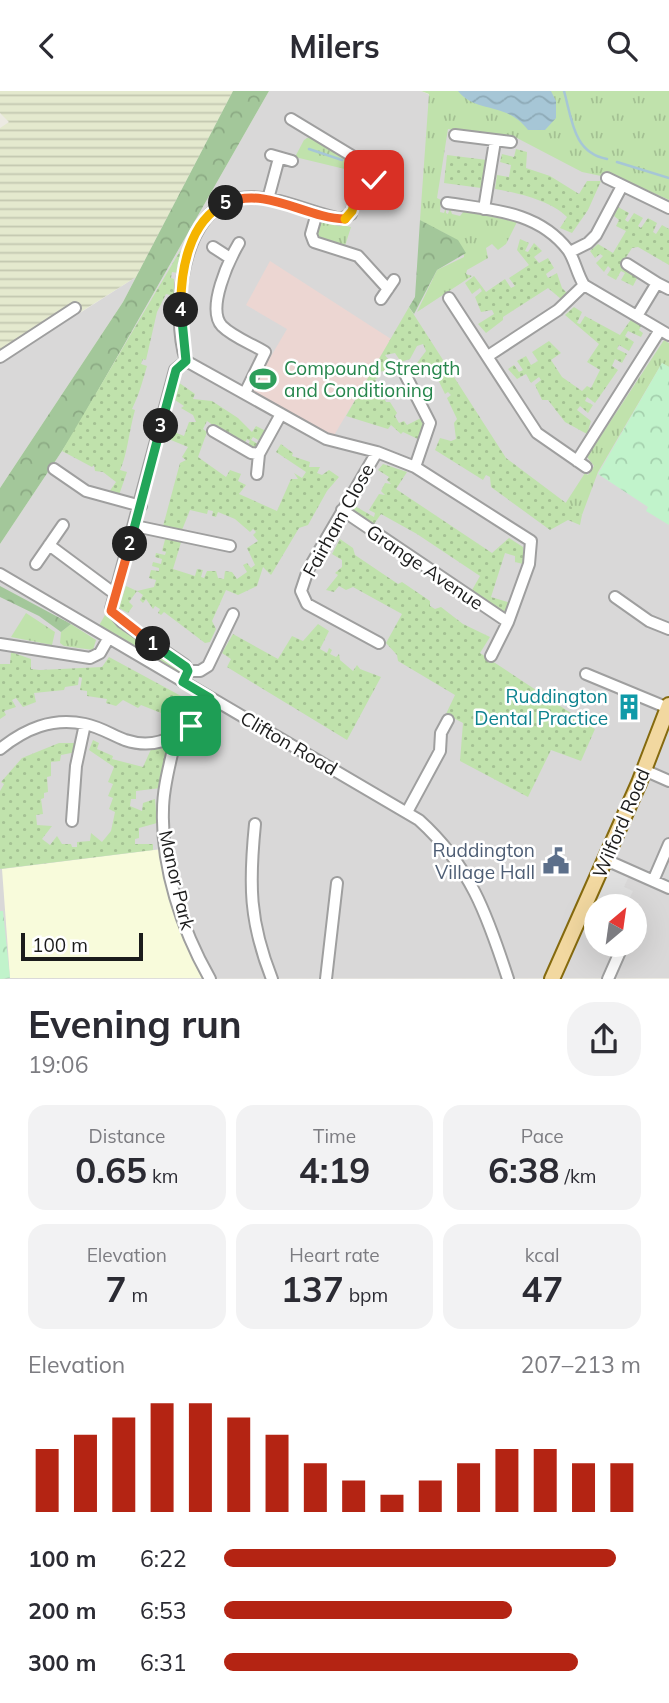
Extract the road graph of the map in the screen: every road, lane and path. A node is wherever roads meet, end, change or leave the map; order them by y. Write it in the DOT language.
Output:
graph roads {
  1 [pos="291,119"];
  2 [pos="304,127"];
  3 [pos="455,135"];
  4 [pos="298,138"];
  5 [pos="495,141"];
  6 [pos="511,142"];
  7 [pos="292,161"];
  8 [pos="357,176"];
  9 [pos="607,178"];
  10 [pos="374,180"];
  11 [pos="622,186"];
  12 [pos="268,199"];
  13 [pos="447,204"];
  14 [pos="669,208"];
  15 [pos="484,209"];
  16 [pos="317,213"];
  17 [pos="239,243"];
  18 [pos="213,247"];
  19 [pos="569,252"];
  20 [pos="230,258"];
  21 [pos="627,264"];
  22 [pos="657,282"];
  23 [pos="584,285"];
  24 [pos="669,289"];
  25 [pos="388,290"];
  26 [pos="449,297"];
  27 [pos="75,308"];
  28 [pos="637,316"];
  29 [pos="665,332"];
  30 [pos="488,356"];
  31 [pos="0,357"];
  32 [pos="186,361"];
  33 [pos="404,372"];
  34 [pos="244,393"];
  35 [pos="281,414"];
  36 [pos="212,431"];
  37 [pos="377,452"];
  38 [pos="259,454"];
  39 [pos="415,467"];
  40 [pos="54,469"];
  41 [pos="257,474"];
  42 [pos="141,506"];
  43 [pos="342,510"];
  44 [pos="63,525"];
  45 [pos="135,526"];
  46 [pos="49,545"];
  47 [pos="230,546"];
  48 [pos="36,564"];
  49 [pos="0,574"];
  50 [pos="115,594"];
  51 [pos="615,597"];
  52 [pos="233,614"];
  53 [pos="508,622"];
  54 [pos="669,629"];
  55 [pos="108,639"];
  56 [pos="0,643"];
  57 [pos="379,643"];
  58 [pos="491,656"];
  59 [pos="188,671"];
  60 [pos="586,674"];
  61 [pos="183,682"];
  62 [pos="210,698"];
  63 [pos="668,707"];
  64 [pos="448,720"];
  65 [pos="85,724"];
  66 [pos="176,736"];
  67 [pos="0,749"];
  68 [pos="644,770"];
  69 [pos="669,781"];
  70 [pos="407,811"];
  71 [pos="72,821"];
  72 [pos="258,829"];
  73 [pos="669,844"];
  74 [pos="606,860"];
  75 [pos="653,881"];
  76 [pos="669,888"];
  77 [pos="339,892"];
  78 [pos="620,957"];
  79 [pos="211,978"];
  80 [pos="272,978"];
  81 [pos="326,978"];
  82 [pos="508,978"];
  83 [pos="552,978"];
  84 [pos="608,978"];
  1 -- 2 [label="street"];
  2 -- 4 [label="street"];
  2 -- 8 [label="street"];
  3 -- 5 [label="street"];
  5 -- 6 [label="street"];
  5 -- 15 [label="street"];
  7 -- 12 [label="street"];
  8 -- 10 [label="street"];
  8 -- 16 [label="street"];
  9 -- 11 [label="street"];
  11 -- 14 [label="street"];
  11 -- 19 [label="street"];
  12 -- 16 [label="street"];
  12 -- 32 [label="street"];
  13 -- 15 [label="street"];
  15 -- 19 [label="street"];
  16 -- 25 [label="street"];
  17 -- 20 [label="street"];
  18 -- 20 [label="street"];
  19 -- 23 [label="street"];
  20 -- 34 [label="street"];
  21 -- 22 [label="street"];
  22 -- 24 [label="street"];
  22 -- 28 [label="street"];
  23 -- 28 [label="street"];
  23 -- 30 [label="street"];
  26 -- 30 [label="street"];
  27 -- 31 [label="street"];
  28 -- 29 [label="street"];
  29 -- 30 [label="street"];
  32 -- 34 [label="street"];
  32 -- 42 [label="street"];
  33 -- 39 [label="street"];
  34 -- 35 [label="street"];
  35 -- 37 [label="street"];
  35 -- 38 [label="street"];
  36 -- 38 [label="street"];
  37 -- 39 [label="street"];
  37 -- 43 [label="street, Fairham Close"];
  38 -- 41 [label="street"];
  39 -- 53 [label="street"];
  40 -- 42 [label="street"];
  42 -- 45 [label="street"];
  43 -- 53 [label="street, Grange Avenue"];
  43 -- 57 [label="street, Fairham Close"];
  44 -- 46 [label="street"];
  45 -- 47 [label="street"];
  45 -- 50 [label="street"];
  46 -- 48 [label="street"];
  46 -- 50 [label="street"];
  49 -- 55 [label="street, Clifton Road"];
  50 -- 59 [label="street"];
  51 -- 54 [label="street"];
  52 -- 59 [label="street"];
  53 -- 58 [label="street"];
  55 -- 56 [label="street"];
  55 -- 61 [label="street, Clifton Road"];
  59 -- 61 [label="street"];
  60 -- 63 [label="street"];
  61 -- 62 [label="street, Clifton Road"];
  62 -- 66 [label="street"];
  62 -- 70 [label="street, Clifton Road"];
  63 -- 68 [label="main road, Wilford Road"];
  64 -- 70 [label="street"];
  65 -- 66 [label="street"];
  65 -- 67 [label="street"];
  65 -- 71 [label="street"];
  66 -- 79 [label="street, Manor Park"];
  68 -- 69 [label="street"];
  68 -- 74 [label="main road, Wilford Road"];
  70 -- 82 [label="street, Clifton Road"];
  72 -- 80 [label="street"];
  73 -- 75 [label="street"];
  74 -- 75 [label="street"];
  74 -- 83 [label="main road, Wilford Road"];
  75 -- 76 [label="street"];
  77 -- 81 [label="street"];
  78 -- 84 [label="street"];
}
